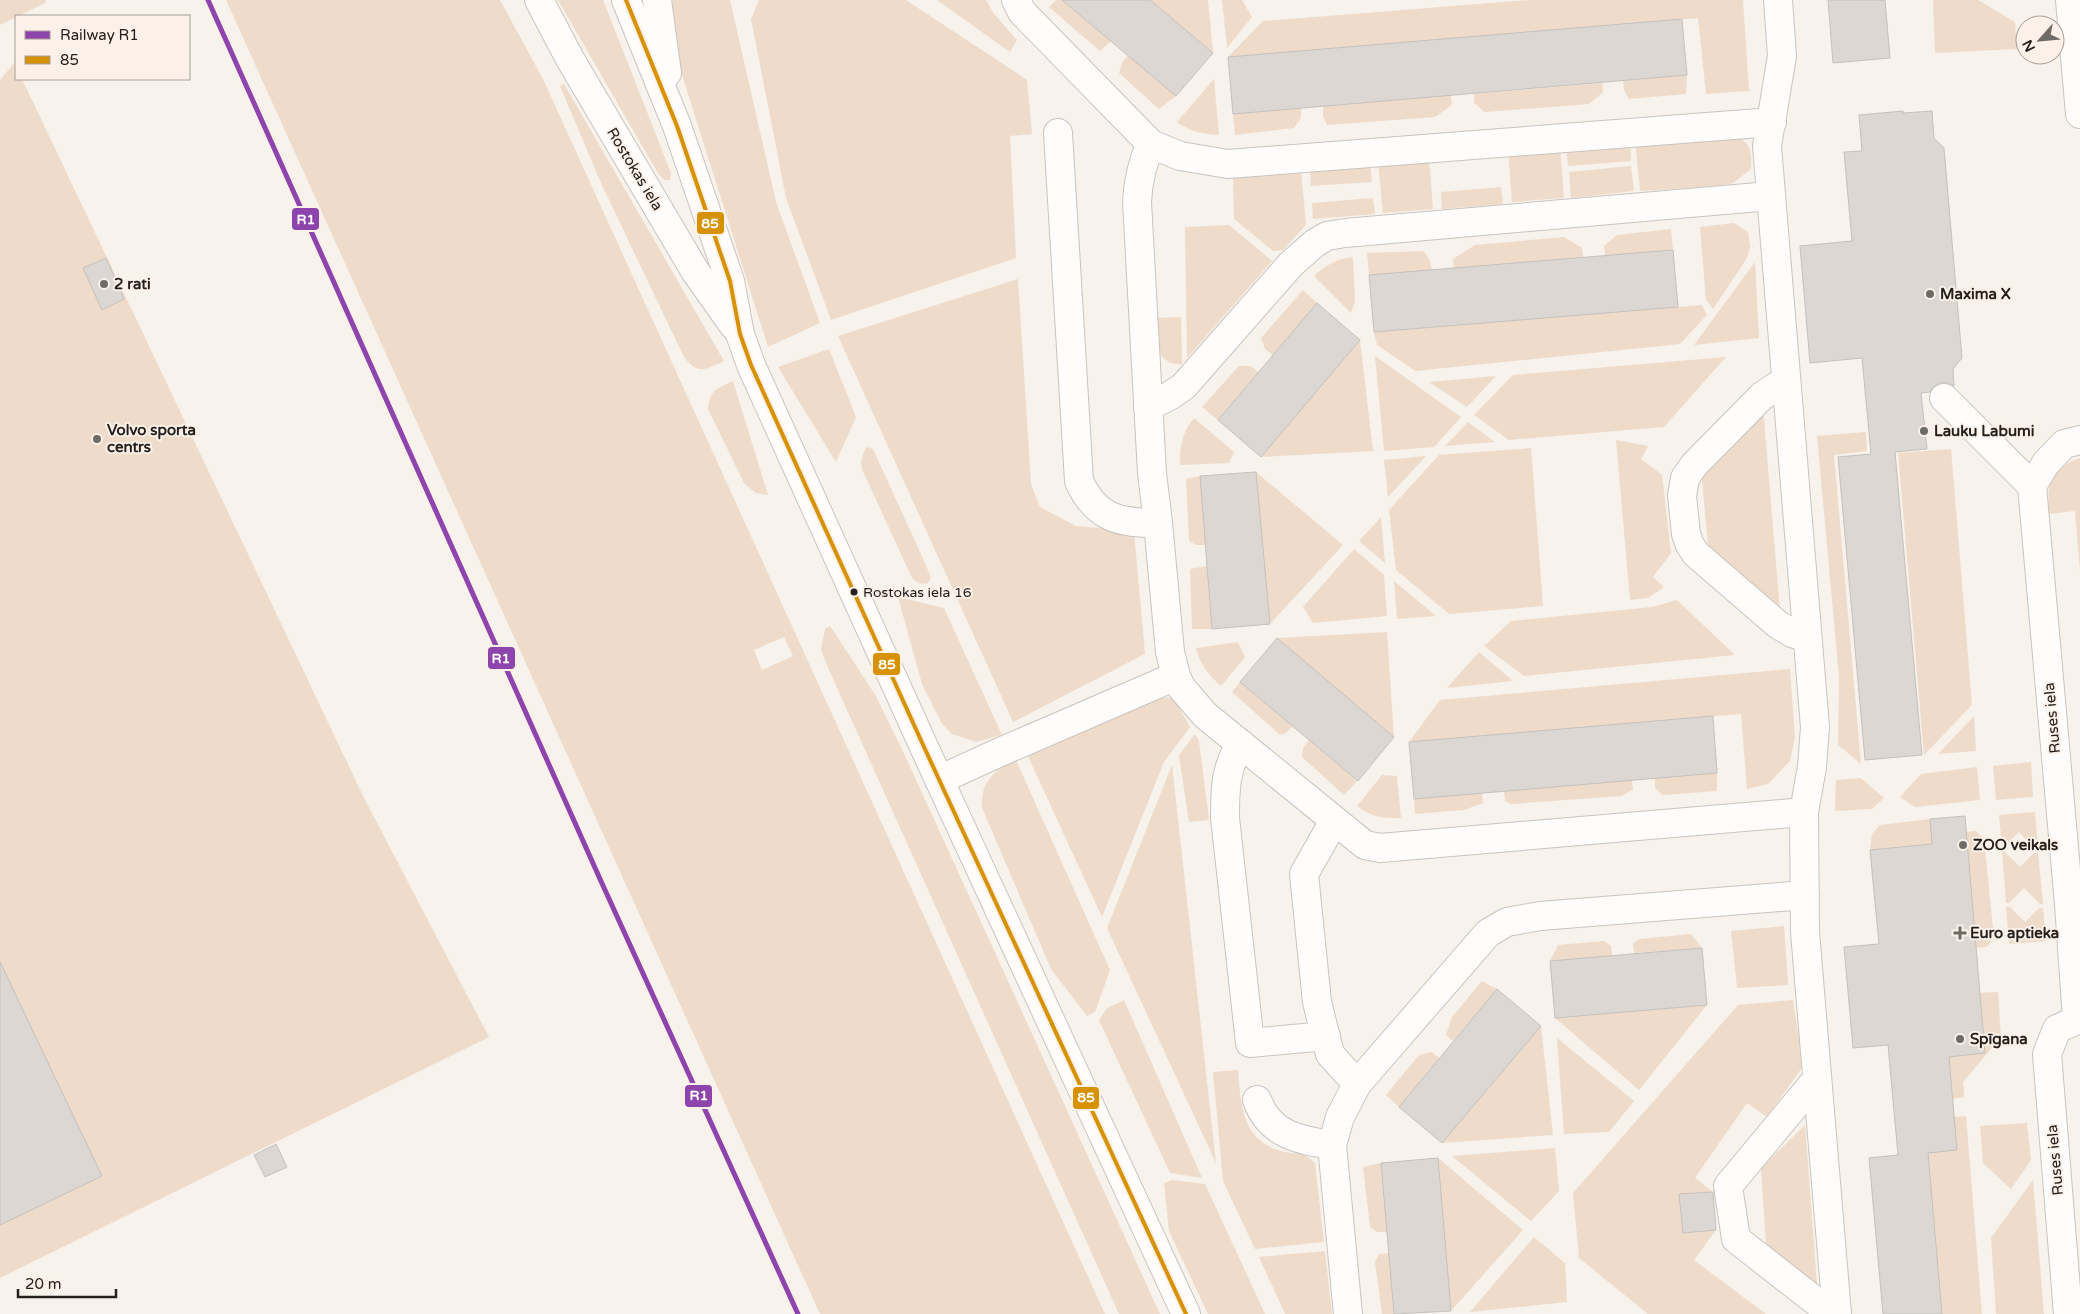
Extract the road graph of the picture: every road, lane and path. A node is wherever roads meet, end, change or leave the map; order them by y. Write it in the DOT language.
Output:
graph roads {
  1 [pos="539,0"];
  2 [pos="626,0"];
  3 [pos="657,0"];
  4 [pos="1016,0"];
  5 [pos="1778,0"];
  6 [pos="2074,16"];
  7 [pos="2080,114"];
  8 [pos="1772,122"];
  9 [pos="677,126"];
  10 [pos="1058,132"];
  11 [pos="1151,144"];
  12 [pos="1770,196"];
  13 [pos="740,334"];
  14 [pos="1786,380"];
  15 [pos="1944,398"];
  16 [pos="1148,407"];
  17 [pos="2080,440"];
  18 [pos="2032,486"];
  19 [pos="1158,523"];
  20 [pos="1808,638"];
  21 [pos="1176,676"];
  22 [pos="1241,744"];
  23 [pos="939,780"];
  24 [pos="1804,812"];
  25 [pos="1334,821"];
  26 [pos="1805,895"];
  27 [pos="2078,1020"];
  28 [pos="1326,1036"];
  29 [pos="1817,1079"];
  30 [pos="1357,1084"];
  31 [pos="1257,1100"];
  32 [pos="1332,1145"];
  33 [pos="1186,1314"];
  34 [pos="1348,1314"];
  35 [pos="1832,1314"];
  36 [pos="1837,1314"];
  37 [pos="2068,1314"];
  1 -- 13 [label="street, Rostokas iela"];
  2 -- 9 [label="street, Rostokas iela"];
  3 -- 9 [label="street"];
  4 -- 11 [label="street"];
  5 -- 8 [label="street"];
  6 -- 7 [label="street"];
  8 -- 11 [label="street"];
  8 -- 12 [label="street"];
  9 -- 13 [label="street, Rostokas iela"];
  10 -- 19 [label="street"];
  11 -- 16 [label="street"];
  12 -- 14 [label="street"];
  12 -- 16 [label="street"];
  13 -- 23 [label="street, Rostokas iela"];
  14 -- 20 [label="street"];
  14 -- 20 [label="street"];
  15 -- 18 [label="street"];
  16 -- 19 [label="street"];
  17 -- 18 [label="street"];
  18 -- 27 [label="street, Ruses iela"];
  19 -- 21 [label="street"];
  20 -- 24 [label="street"];
  21 -- 22 [label="street"];
  21 -- 23 [label="street"];
  22 -- 25 [label="street"];
  22 -- 28 [label="street"];
  23 -- 33 [label="street, Rostokas iela"];
  24 -- 25 [label="street"];
  24 -- 26 [label="street"];
  25 -- 28 [label="street"];
  26 -- 29 [label="street"];
  26 -- 30 [label="street"];
  27 -- 37 [label="street, Ruses iela"];
  28 -- 30 [label="street"];
  29 -- 35 [label="street"];
  29 -- 36 [label="street"];
  30 -- 32 [label="street"];
  31 -- 32 [label="street"];
  32 -- 34 [label="street"];
}
